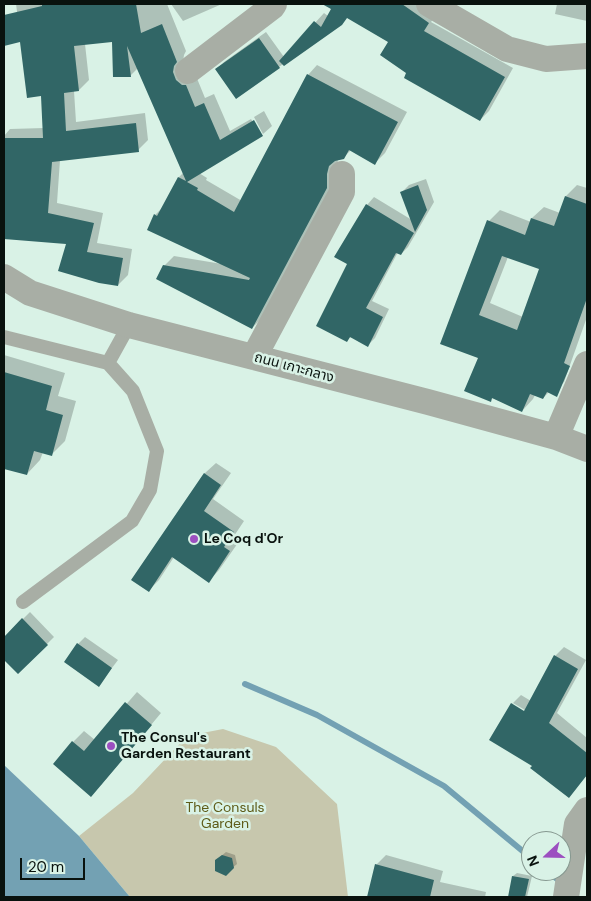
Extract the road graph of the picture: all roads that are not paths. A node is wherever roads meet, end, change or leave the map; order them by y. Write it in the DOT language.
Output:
graph roads {
  1 [pos="274,4"];
  2 [pos="429,4"];
  3 [pos="587,56"];
  4 [pos="188,71"];
  5 [pos="342,174"];
  6 [pos="4,277"];
  7 [pos="129,325"];
  8 [pos="4,337"];
  9 [pos="254,357"];
  10 [pos="108,363"];
  11 [pos="587,364"];
  12 [pos="556,437"];
  13 [pos="587,449"];
  14 [pos="23,602"];
  15 [pos="587,810"];
  16 [pos="568,890"];
  1 -- 4 [label="street"];
  2 -- 3 [label="street"];
  5 -- 9 [label="street"];
  6 -- 7 [label="street, ถนน เกาะกลาง"];
  7 -- 9 [label="street, ถนน เกาะกลาง"];
  7 -- 10 [label="lane"];
  8 -- 10 [label="lane"];
  9 -- 12 [label="street, ถนน เกาะกลาง"];
  10 -- 14 [label="lane"];
  11 -- 12 [label="street"];
  12 -- 13 [label="street, ถนน เกาะกลาง"];
  15 -- 16 [label="street"];
}
